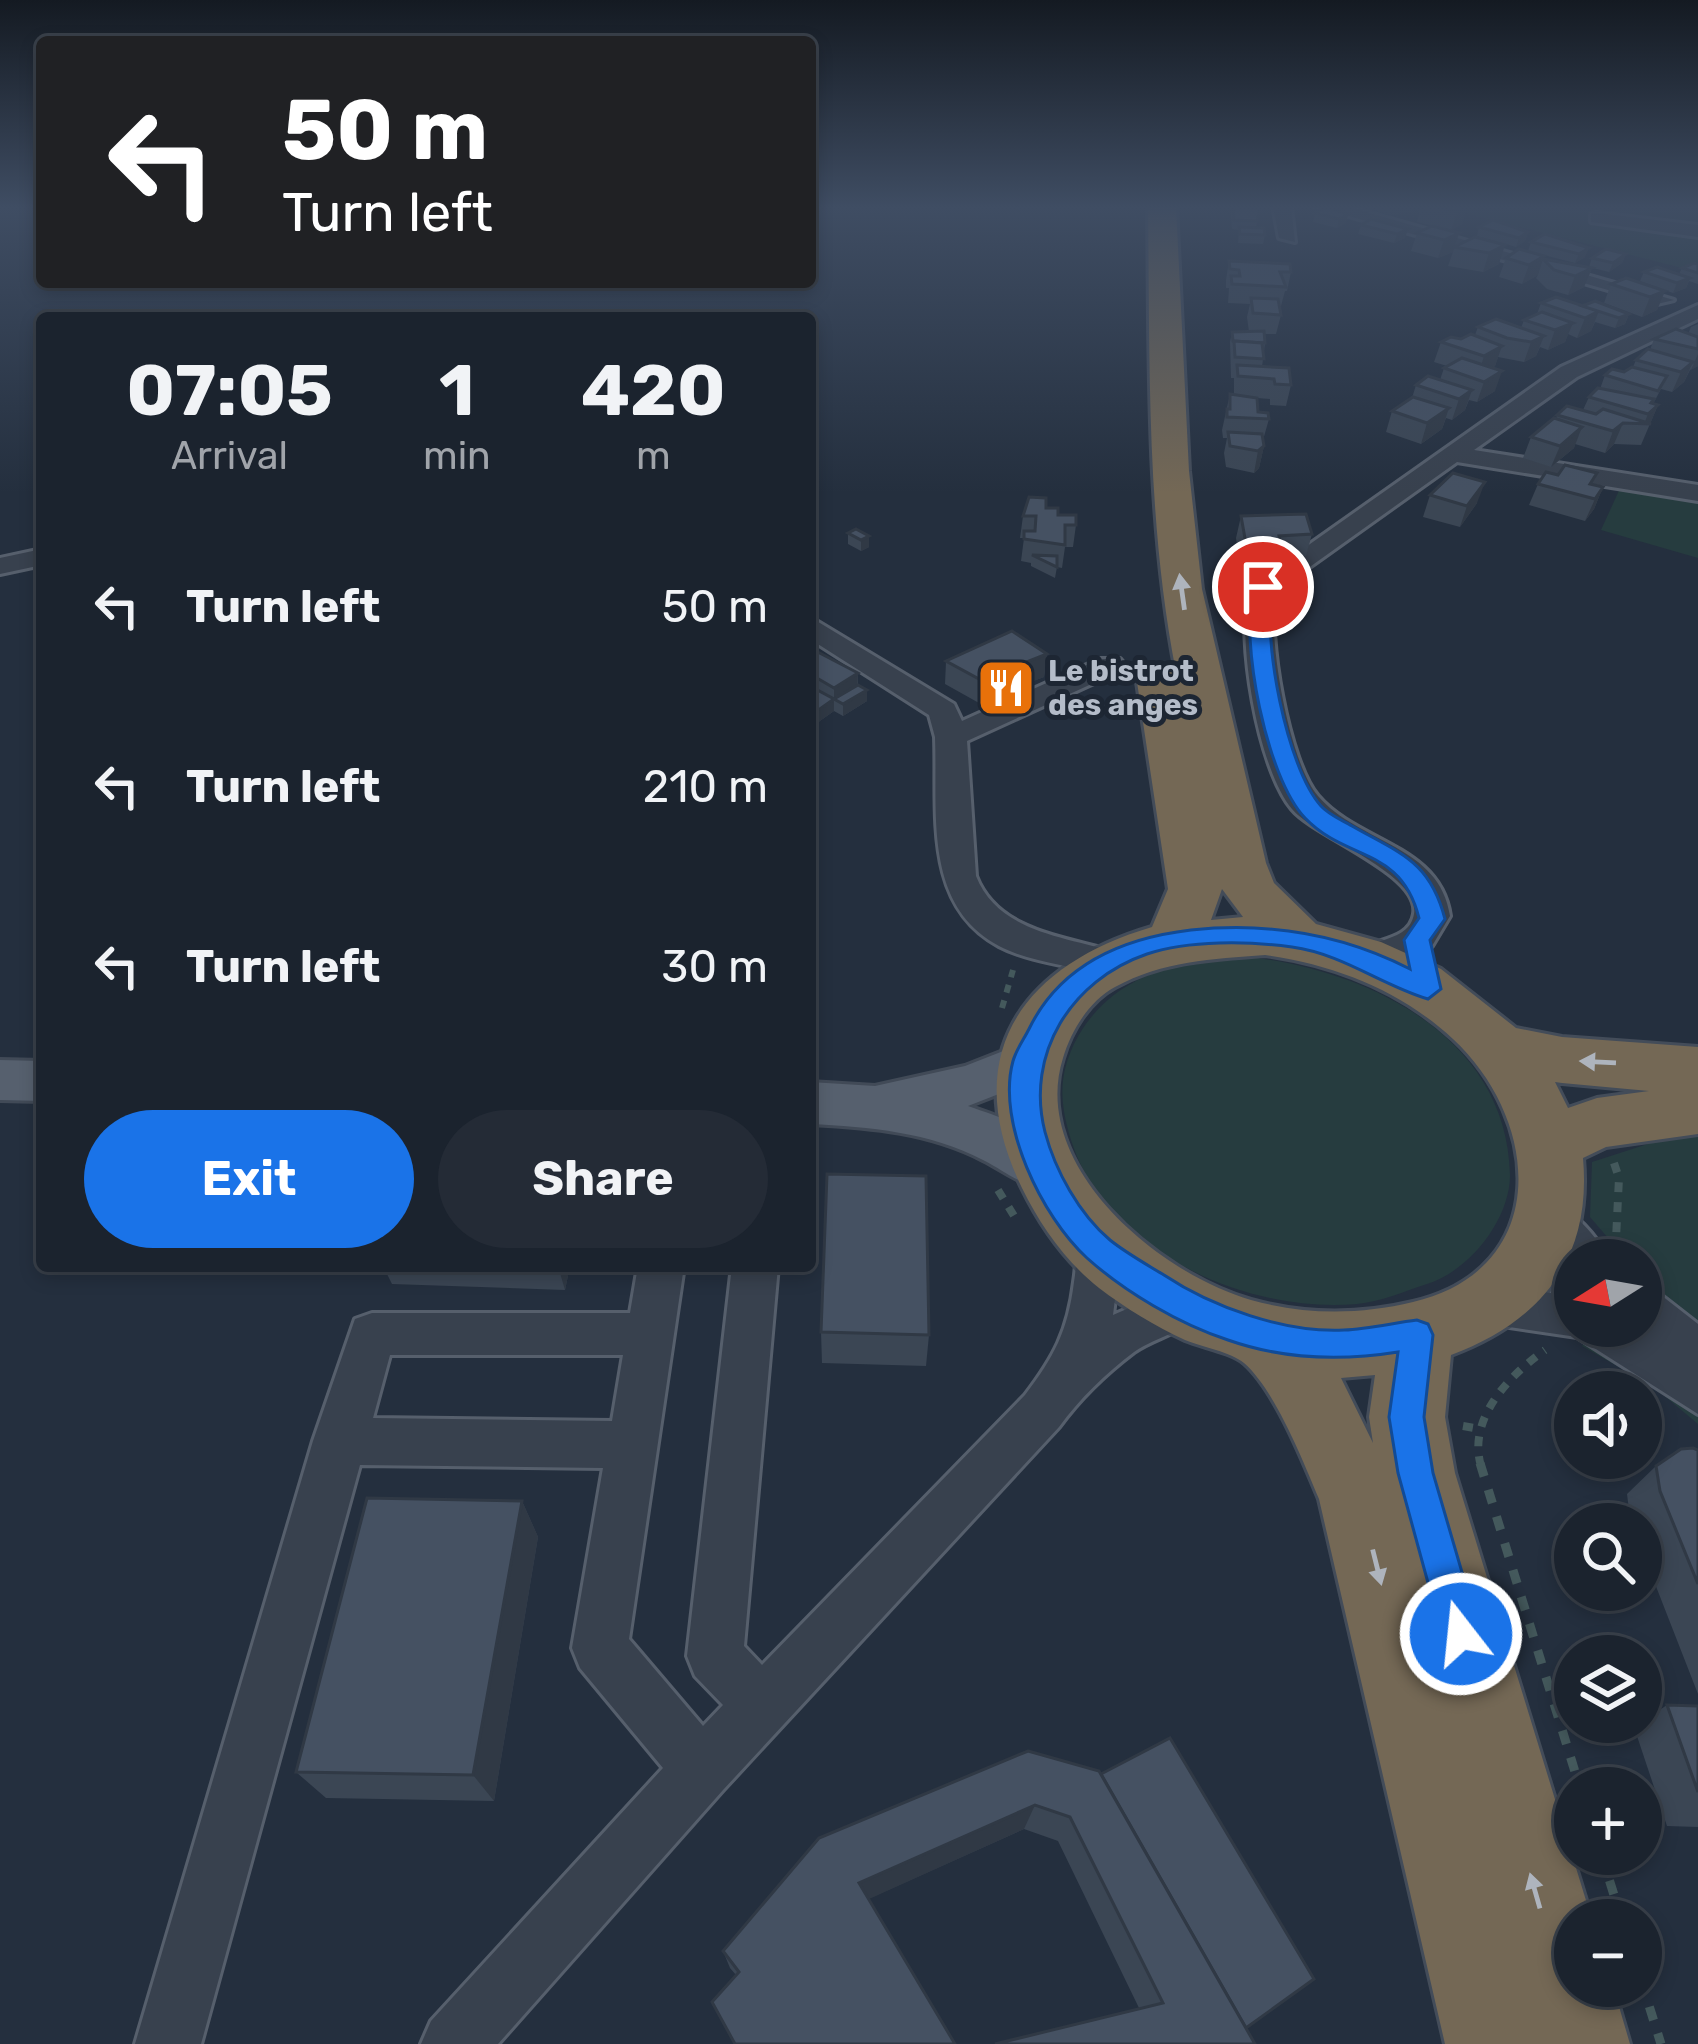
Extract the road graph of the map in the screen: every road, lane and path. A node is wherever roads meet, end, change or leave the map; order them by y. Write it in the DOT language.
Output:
graph roads {
  1 [pos="1143,301"];
  2 [pos="1165,301"];
  3 [pos="1668,301"];
  4 [pos="1698,311"];
  5 [pos="1454,454"];
  6 [pos="1698,493"];
  7 [pos="36,557"];
  8 [pos="0,566"];
  9 [pos="816,630"];
  10 [pos="1110,665"];
  11 [pos="950,736"];
  12 [pos="1296,938"];
  13 [pos="1175,939"];
  14 [pos="1404,963"];
  15 [pos="1024,996"];
  16 [pos="1498,1047"];
  17 [pos="1698,1070"];
  18 [pos="0,1080"];
  19 [pos="36,1082"];
  20 [pos="835,1104"];
  21 [pos="1698,1109"];
  22 [pos="947,1119"];
  23 [pos="1550,1144"];
  24 [pos="1039,1166"];
  25 [pos="1023,1228"];
  26 [pos="1568,1239"];
  27 [pos="1099,1250"];
  28 [pos="1554,1251"];
  29 [pos="660,1272"];
  30 [pos="754,1272"];
  31 [pos="1182,1305"];
  32 [pos="1485,1306"];
  33 [pos="1554,1323"];
  34 [pos="1662,1324"];
  35 [pos="650,1334"];
  36 [pos="1267,1336"];
  37 [pos="1554,1343"];
  38 [pos="1613,1347"];
  39 [pos="1698,1353"];
  40 [pos="1058,1389"];
  41 [pos="1698,1391"];
  42 [pos="1434,1394"];
  43 [pos="338,1441"];
  44 [pos="632,1445"];
  45 [pos="763,1706"];
  46 [pos="1574,1767"];
  47 [pos="702,1769"];
  48 [pos="1649,2007"];
  49 [pos="168,2044"];
  50 [pos="454,2044"];
  51 [pos="1495,2044"];
  52 [pos="1580,2044"];
  53 [pos="1661,2044"];
  1 -- 13 [label="highway"];
  12 -- 2 [label="highway, one-way"];
  3 -- 4 [label="street"];
  4 -- 5 [label="street"];
  5 -- 6 [label="street"];
  5 -- 14 [label="street"];
  7 -- 8 [label="street"];
  9 -- 11 [label="street"];
  10 -- 11 [label="street"];
  11 -- 15 [label="street"];
  12 -- 13 [label="highway"];
  12 -- 14 [label="highway"];
  13 -- 15 [label="highway"];
  14 -- 16 [label="highway"];
  15 -- 20 [label="main road"];
  15 -- 24 [label="highway"];
  17 -- 16 [label="highway, one-way"];
  16 -- 23 [label="highway"];
  18 -- 19 [label="main road"];
  20 -- 22 [label="main road"];
  21 -- 23 [label="highway"];
  22 -- 24 [label="main road"];
  22 -- 25 [label="path"];
  23 -- 26 [label="highway"];
  24 -- 27 [label="highway"];
  27 -- 31 [label="highway"];
  27 -- 40 [label="street"];
  28 -- 32 [label="highway"];
  29 -- 35 [label="street"];
  30 -- 45 [label="street"];
  31 -- 36 [label="highway"];
  31 -- 40 [label="street"];
  32 -- 33 [label="street"];
  32 -- 42 [label="highway"];
  34 -- 39 [label="street"];
  35 -- 43 [label="street"];
  35 -- 44 [label="street"];
  36 -- 42 [label="highway"];
  36 -- 51 [label="highway, one-way"];
  37 -- 42 [label="path"];
  38 -- 41 [label="street"];
  40 -- 45 [label="street"];
  42 -- 46 [label="path"];
  52 -- 42 [label="highway, one-way"];
  43 -- 44 [label="street"];
  43 -- 49 [label="street"];
  44 -- 47 [label="street"];
  45 -- 47 [label="street"];
  47 -- 50 [label="street"];
  48 -- 53 [label="path"];
}
